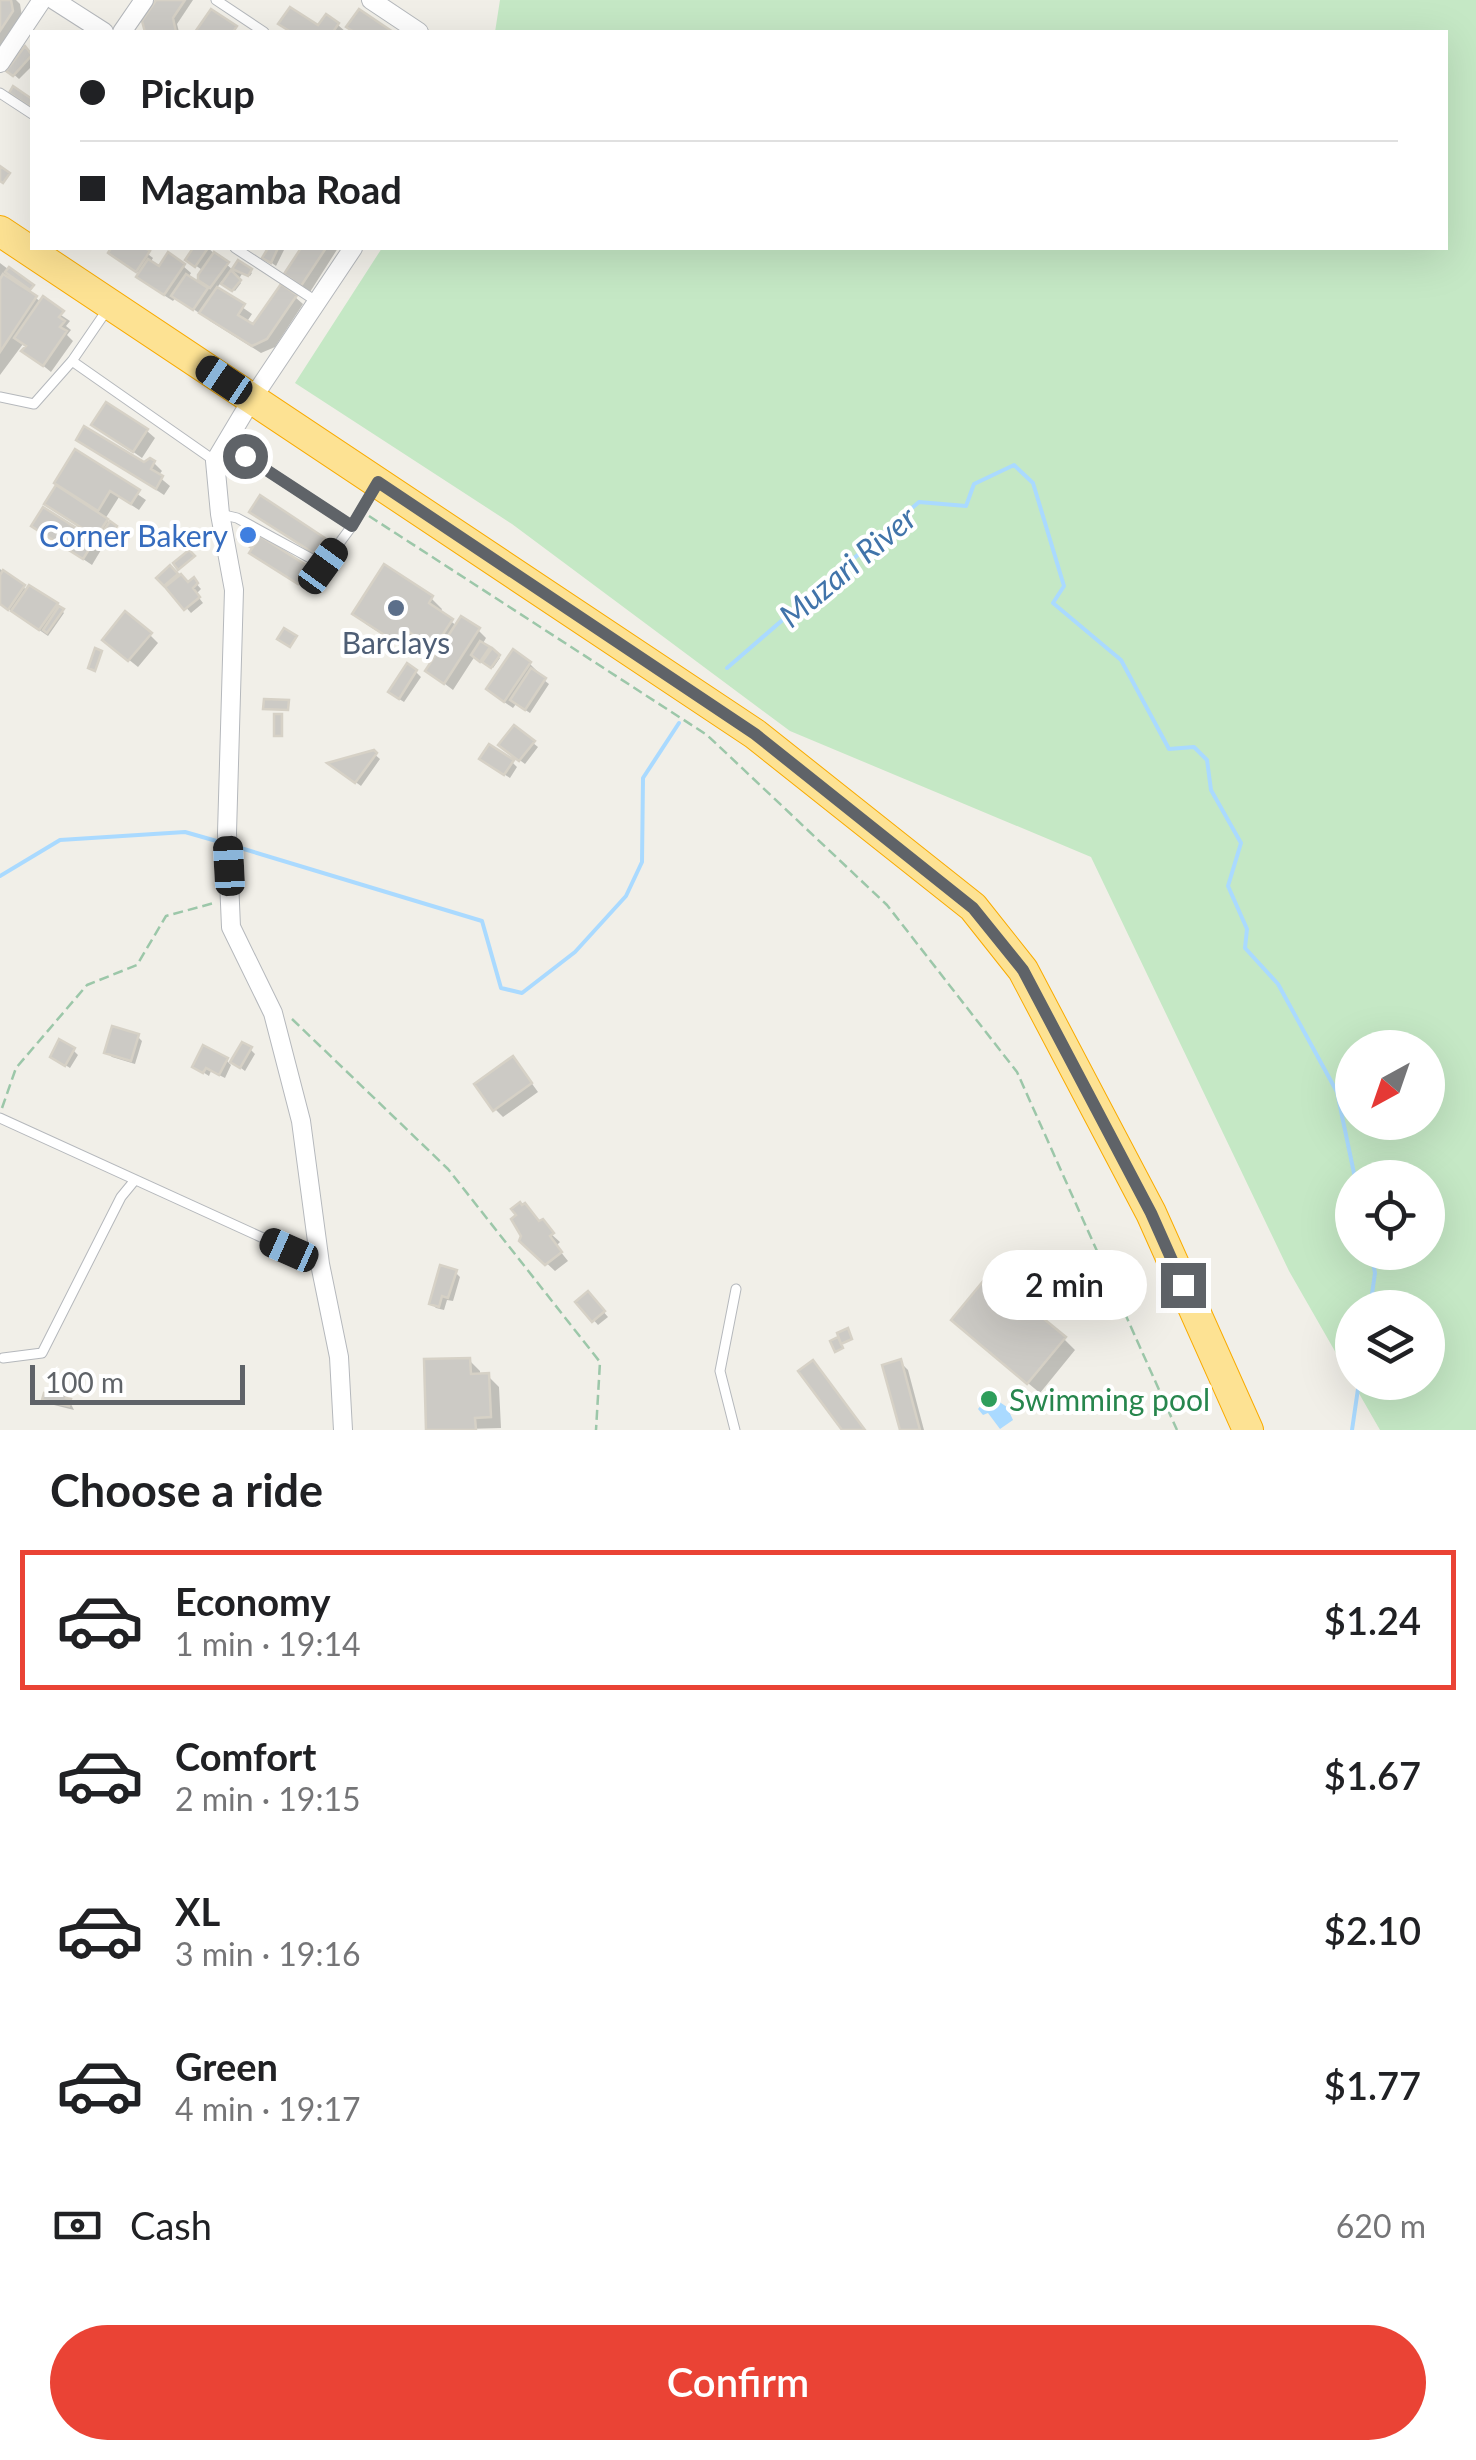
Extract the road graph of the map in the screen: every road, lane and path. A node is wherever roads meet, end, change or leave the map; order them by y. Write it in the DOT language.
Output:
graph roads {
  1 [pos="42,0"];
  2 [pos="54,0"];
  3 [pos="144,0"];
  4 [pos="216,0"];
  5 [pos="371,0"];
  6 [pos="101,30"];
  7 [pos="123,30"];
  8 [pos="261,30"];
  9 [pos="415,30"];
  10 [pos="0,63"];
  11 [pos="0,93"];
  12 [pos="30,113"];
  13 [pos="0,231"];
  14 [pos="238,250"];
  15 [pos="353,250"];
  16 [pos="317,302"];
  17 [pos="110,306"];
  18 [pos="72,361"];
  19 [pos="0,398"];
  20 [pos="252,399"];
  21 [pos="231,434"];
  22 [pos="215,460"];
  23 [pos="378,482"];
  24 [pos="359,510"];
  25 [pos="220,514"];
  26 [pos="352,526"];
  27 [pos="228,897"];
  28 [pos="273,1013"];
  29 [pos="0,1115"];
  30 [pos="135,1180"];
  31 [pos="320,1264"];
  32 [pos="736,1289"];
  33 [pos="3,1358"];
  34 [pos="343,1430"];
  35 [pos="596,1430"];
  36 [pos="735,1430"];
  37 [pos="1177,1430"];
  38 [pos="1248,1430"];
  1 -- 10 [label="street"];
  2 -- 6 [label="street"];
  3 -- 7 [label="street"];
  4 -- 8 [label="lane"];
  5 -- 9 [label="street"];
  11 -- 12 [label="lane"];
  13 -- 17 [label="highway"];
  14 -- 16 [label="lane"];
  15 -- 16 [label="street"];
  16 -- 20 [label="street"];
  17 -- 18 [label="lane"];
  17 -- 20 [label="highway"];
  18 -- 19 [label="lane"];
  18 -- 22 [label="lane"];
  20 -- 21 [label="street"];
  20 -- 23 [label="highway"];
  21 -- 22 [label="street"];
  21 -- 26 [label="lane"];
  22 -- 25 [label="street"];
  23 -- 24 [label="lane"];
  23 -- 38 [label="highway"];
  24 -- 26 [label="lane"];
  24 -- 37 [label="path"];
  25 -- 26 [label="lane"];
  25 -- 27 [label="street"];
  27 -- 28 [label="street"];
  27 -- 29 [label="path"];
  28 -- 31 [label="street"];
  28 -- 35 [label="path"];
  29 -- 30 [label="lane"];
  30 -- 31 [label="lane"];
  30 -- 33 [label="lane"];
  31 -- 34 [label="street"];
  32 -- 36 [label="lane"];
}
